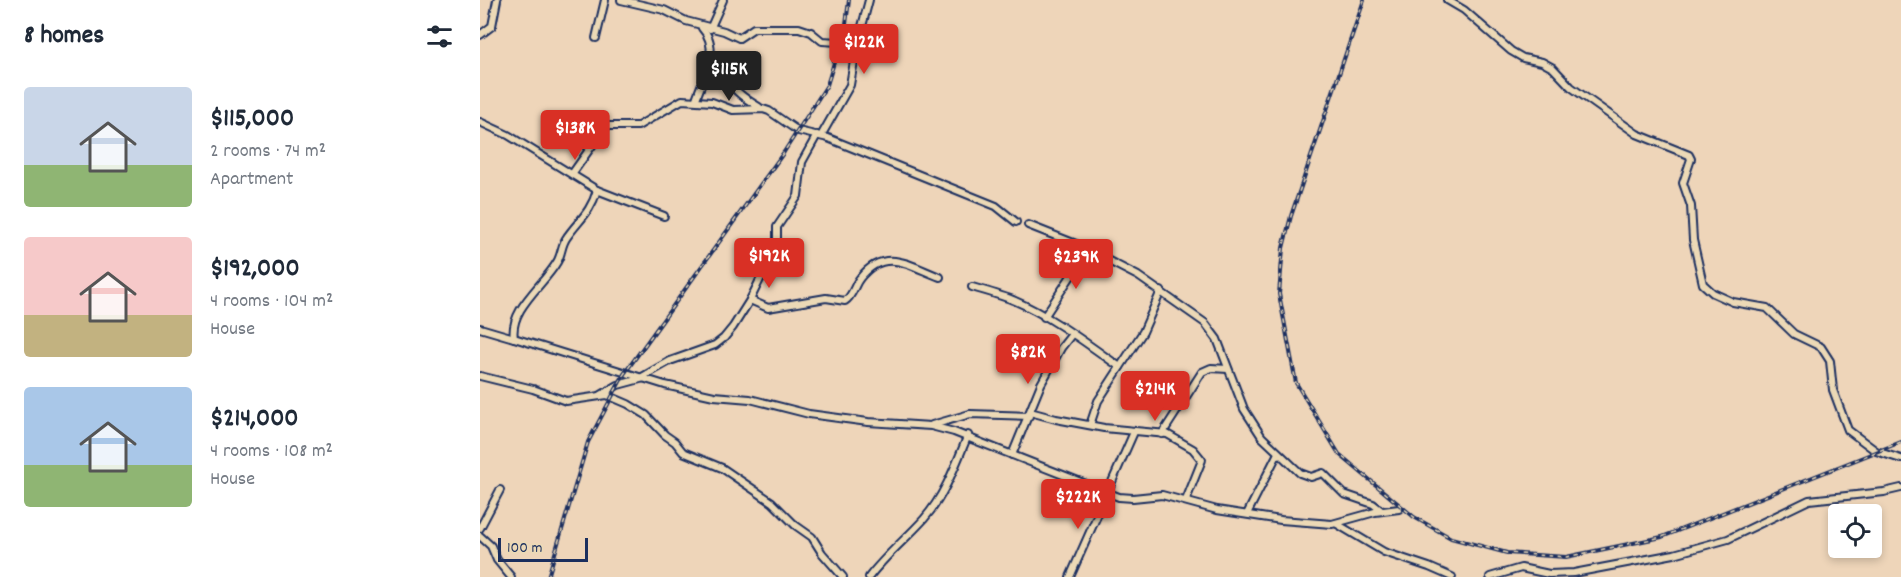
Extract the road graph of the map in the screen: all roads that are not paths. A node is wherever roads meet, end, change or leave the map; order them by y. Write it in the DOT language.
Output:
graph roads {
  1 [pos="497,0"];
  2 [pos="605,0"];
  3 [pos="621,0"];
  4 [pos="723,0"];
  5 [pos="869,0"];
  6 [pos="1447,0"];
  7 [pos="700,26"];
  8 [pos="710,29"];
  9 [pos="480,35"];
  10 [pos="596,38"];
  11 [pos="838,42"];
  12 [pos="723,70"];
  13 [pos="696,99"];
  14 [pos="762,109"];
  15 [pos="480,122"];
  16 [pos="819,136"];
  17 [pos="572,174"];
  18 [pos="597,190"];
  19 [pos="664,216"];
  20 [pos="1016,222"];
  21 [pos="1028,225"];
  22 [pos="1088,250"];
  23 [pos="940,277"];
  24 [pos="972,287"];
  25 [pos="1161,291"];
  26 [pos="750,300"];
  27 [pos="1051,306"];
  28 [pos="1044,317"];
  29 [pos="1056,324"];
  30 [pos="480,328"];
  31 [pos="1072,334"];
  32 [pos="514,338"];
  33 [pos="1120,367"];
  34 [pos="1228,369"];
  35 [pos="480,376"];
  36 [pos="643,378"];
  37 [pos="600,395"];
  38 [pos="1029,414"];
  39 [pos="1090,425"];
  40 [pos="931,426"];
  41 [pos="1134,432"];
  42 [pos="1162,434"];
  43 [pos="968,435"];
  44 [pos="1278,453"];
  45 [pos="1012,455"];
  46 [pos="1901,459"];
  47 [pos="1901,488"];
  48 [pos="500,490"];
  49 [pos="1108,493"];
  50 [pos="1186,500"];
  51 [pos="1400,509"];
  52 [pos="1382,511"];
  53 [pos="1247,514"];
  54 [pos="1337,524"];
  55 [pos="480,528"];
  56 [pos="480,536"];
  57 [pos="512,577"];
  58 [pos="843,577"];
  59 [pos="869,577"];
  60 [pos="1070,577"];
  61 [pos="1452,577"];
  62 [pos="1490,577"];
  1 -- 9 [label="street"];
  2 -- 10 [label="street"];
  3 -- 7 [label="street"];
  4 -- 8 [label="street"];
  5 -- 16 [label="street"];
  6 -- 46 [label="street"];
  7 -- 8 [label="street"];
  7 -- 13 [label="street"];
  8 -- 11 [label="street"];
  12 -- 14 [label="street"];
  13 -- 14 [label="street"];
  13 -- 17 [label="street"];
  14 -- 16 [label="street"];
  15 -- 17 [label="street"];
  16 -- 20 [label="street"];
  16 -- 26 [label="street"];
  17 -- 18 [label="street"];
  18 -- 19 [label="street"];
  18 -- 32 [label="street"];
  21 -- 22 [label="street"];
  22 -- 25 [label="street"];
  22 -- 27 [label="street"];
  23 -- 26 [label="street"];
  24 -- 28 [label="street"];
  25 -- 33 [label="street"];
  25 -- 34 [label="street"];
  26 -- 36 [label="street"];
  27 -- 28 [label="street"];
  27 -- 29 [label="street"];
  28 -- 29 [label="street"];
  29 -- 31 [label="street"];
  30 -- 32 [label="street"];
  31 -- 33 [label="street"];
  31 -- 38 [label="street"];
  32 -- 36 [label="street"];
  33 -- 39 [label="street"];
  34 -- 42 [label="street"];
  34 -- 44 [label="street"];
  35 -- 37 [label="street"];
  36 -- 37 [label="street"];
  36 -- 40 [label="street"];
  37 -- 58 [label="street"];
  38 -- 39 [label="street"];
  38 -- 40 [label="street"];
  38 -- 45 [label="street"];
  39 -- 41 [label="street"];
  40 -- 43 [label="street"];
  41 -- 42 [label="street"];
  41 -- 49 [label="street"];
  42 -- 50 [label="street"];
  43 -- 45 [label="street"];
  43 -- 59 [label="street"];
  44 -- 52 [label="street"];
  44 -- 53 [label="street"];
  45 -- 49 [label="street"];
  47 -- 62 [label="street"];
  48 -- 55 [label="street"];
  49 -- 50 [label="street"];
  49 -- 60 [label="street"];
  50 -- 53 [label="street"];
  51 -- 52 [label="street"];
  52 -- 54 [label="street"];
  53 -- 54 [label="street"];
  54 -- 61 [label="street"];
  56 -- 57 [label="street"];
}
